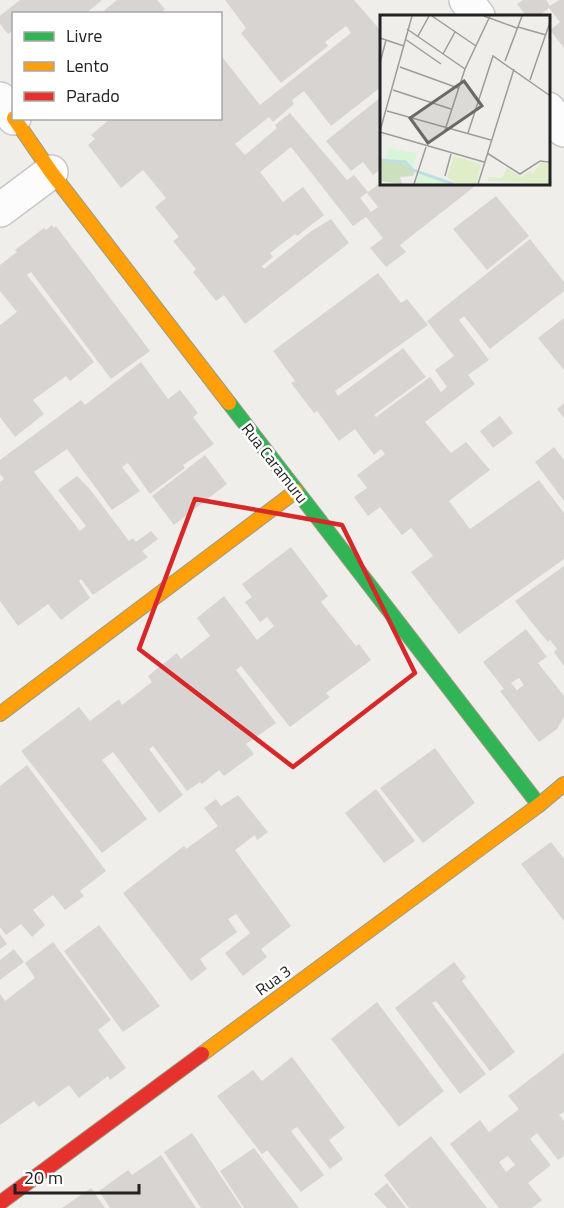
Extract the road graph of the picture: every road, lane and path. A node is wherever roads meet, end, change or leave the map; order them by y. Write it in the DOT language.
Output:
graph roads {
  1 [pos="466,0"];
  2 [pos="477,15"];
  3 [pos="0,99"];
  4 [pos="549,110"];
  5 [pos="12,115"];
  6 [pos="15,120"];
  7 [pos="564,130"];
  8 [pos="51,172"];
  9 [pos="0,210"];
  10 [pos="296,491"];
  11 [pos="0,714"];
  12 [pos="564,784"];
  13 [pos="539,805"];
  14 [pos="0,1203"];
  1 -- 2 [label="street"];
  3 -- 5 [label="street, Rua Caramuru"];
  4 -- 7 [label="street"];
  6 -- 8 [label="street, Rua Caramuru"];
  8 -- 9 [label="street"];
  8 -- 10 [label="street, Rua Caramuru"];
  10 -- 11 [label="street"];
  10 -- 13 [label="street, Rua Caramuru"];
  12 -- 13 [label="street, Rua 3"];
  13 -- 14 [label="street, Rua 3"];
}
